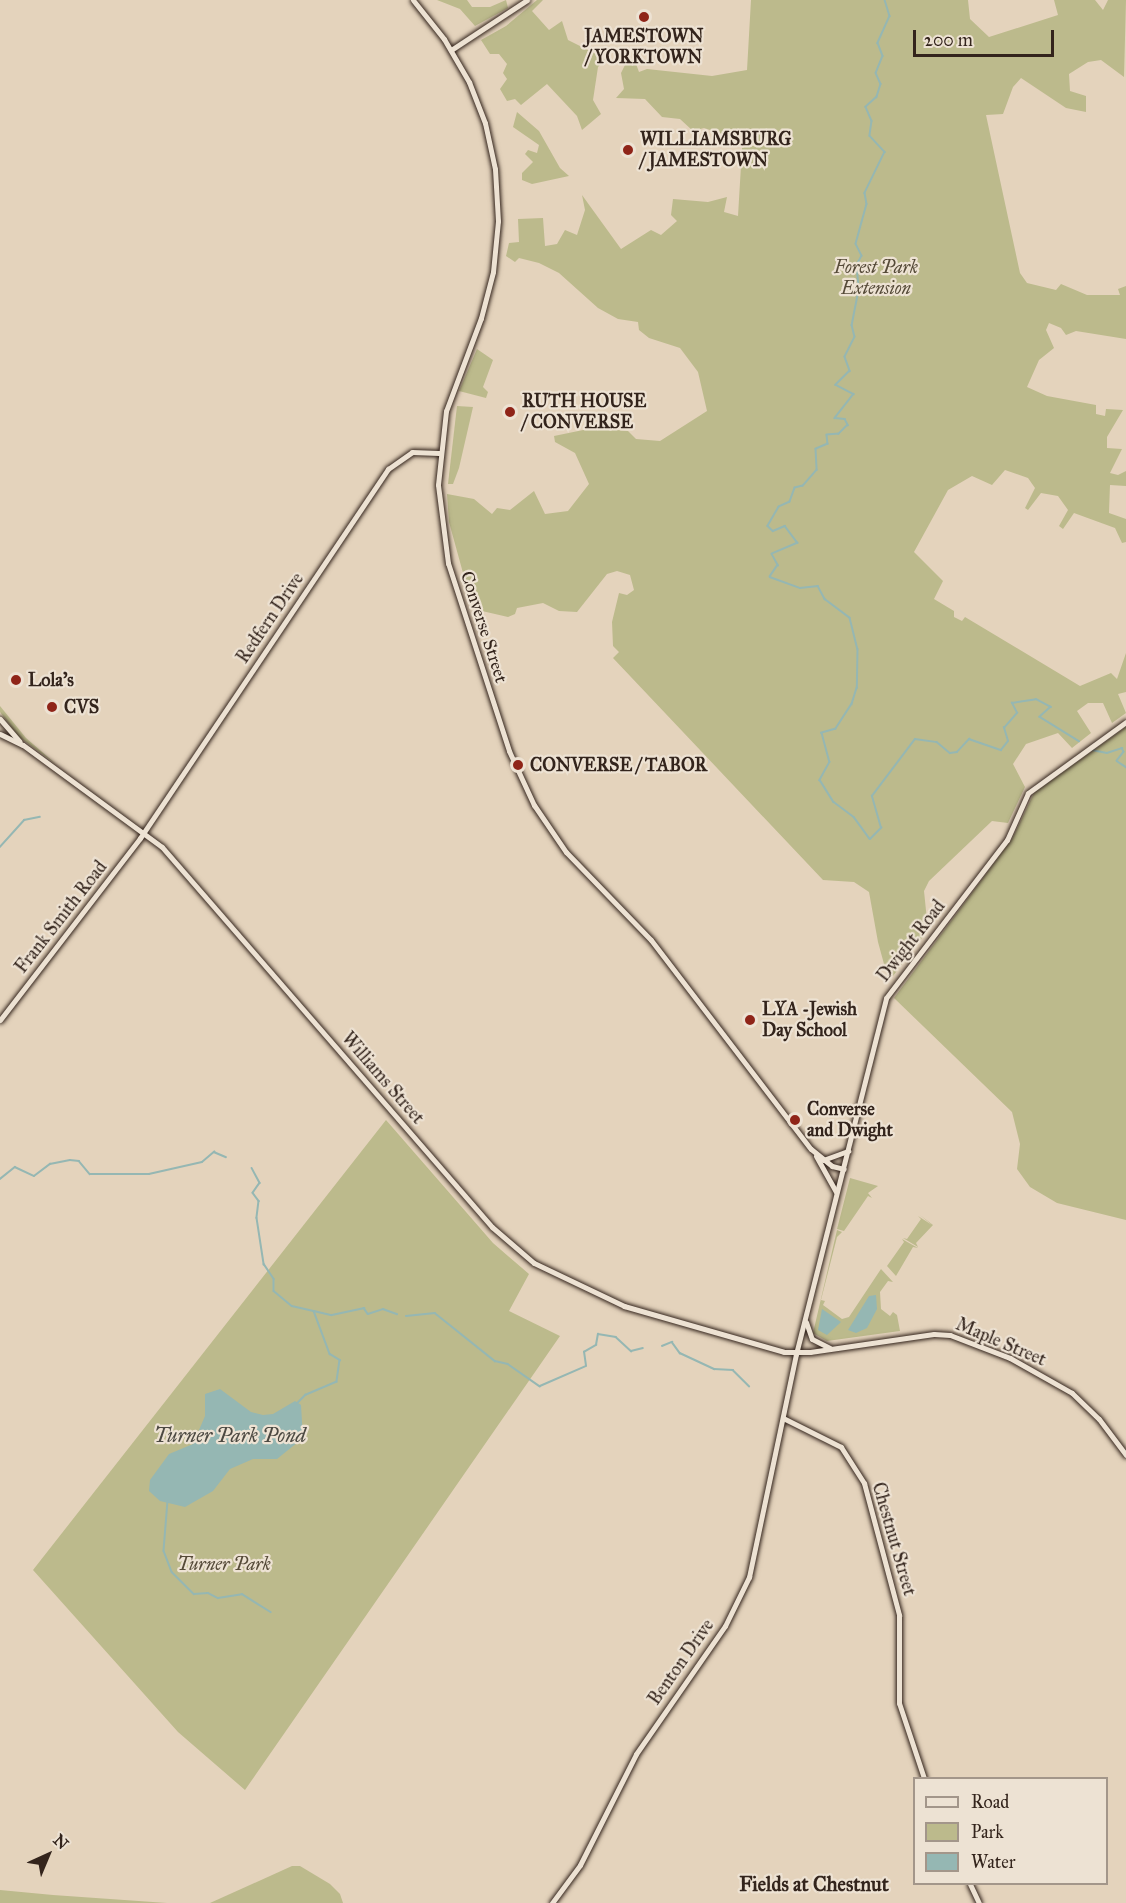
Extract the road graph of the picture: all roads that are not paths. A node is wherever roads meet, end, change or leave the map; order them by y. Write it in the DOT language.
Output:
graph roads {
  1 [pos="413,0"];
  2 [pos="527,0"];
  3 [pos="451,50"];
  4 [pos="439,453"];
  5 [pos="0,719"];
  6 [pos="1126,722"];
  7 [pos="0,734"];
  8 [pos="23,745"];
  9 [pos="144,831"];
  10 [pos="0,1020"];
  11 [pos="848,1151"];
  12 [pos="815,1154"];
  13 [pos="823,1160"];
  14 [pos="844,1169"];
  15 [pos="837,1194"];
  16 [pos="806,1318"];
  17 [pos="831,1349"];
  18 [pos="796,1354"];
  19 [pos="783,1418"];
  20 [pos="1126,1455"];
  21 [pos="923,1777"];
  22 [pos="970,1885"];
  23 [pos="552,1903"];
  24 [pos="979,1903"];
  1 -- 3 [label="main road, Converse Street"];
  2 -- 3 [label="main road"];
  3 -- 4 [label="main road, Converse Street"];
  4 -- 9 [label="main road, Redfern Drive"];
  4 -- 12 [label="main road, Converse Street"];
  5 -- 8 [label="main road"];
  6 -- 11 [label="main road, Dwight Road"];
  7 -- 8 [label="main road, Williams Street"];
  8 -- 9 [label="main road, Williams Street"];
  9 -- 10 [label="main road, Frank Smith Road"];
  9 -- 18 [label="main road, Williams Street"];
  11 -- 13 [label="main road"];
  11 -- 14 [label="main road, Dwight Road"];
  12 -- 13 [label="main road, Converse Street"];
  12 -- 15 [label="main road"];
  13 -- 14 [label="main road, Converse Street"];
  14 -- 15 [label="main road, Dwight Road"];
  15 -- 16 [label="main road, Dwight Road"];
  16 -- 17 [label="main road"];
  16 -- 18 [label="main road, Dwight Road"];
  17 -- 18 [label="main road, Maple Street"];
  17 -- 20 [label="main road, Maple Street"];
  18 -- 19 [label="main road, Dwight Road"];
  19 -- 21 [label="main road, Chestnut Street"];
  19 -- 23 [label="main road, Benton Drive"];
  22 -- 24 [label="main road"];
}
